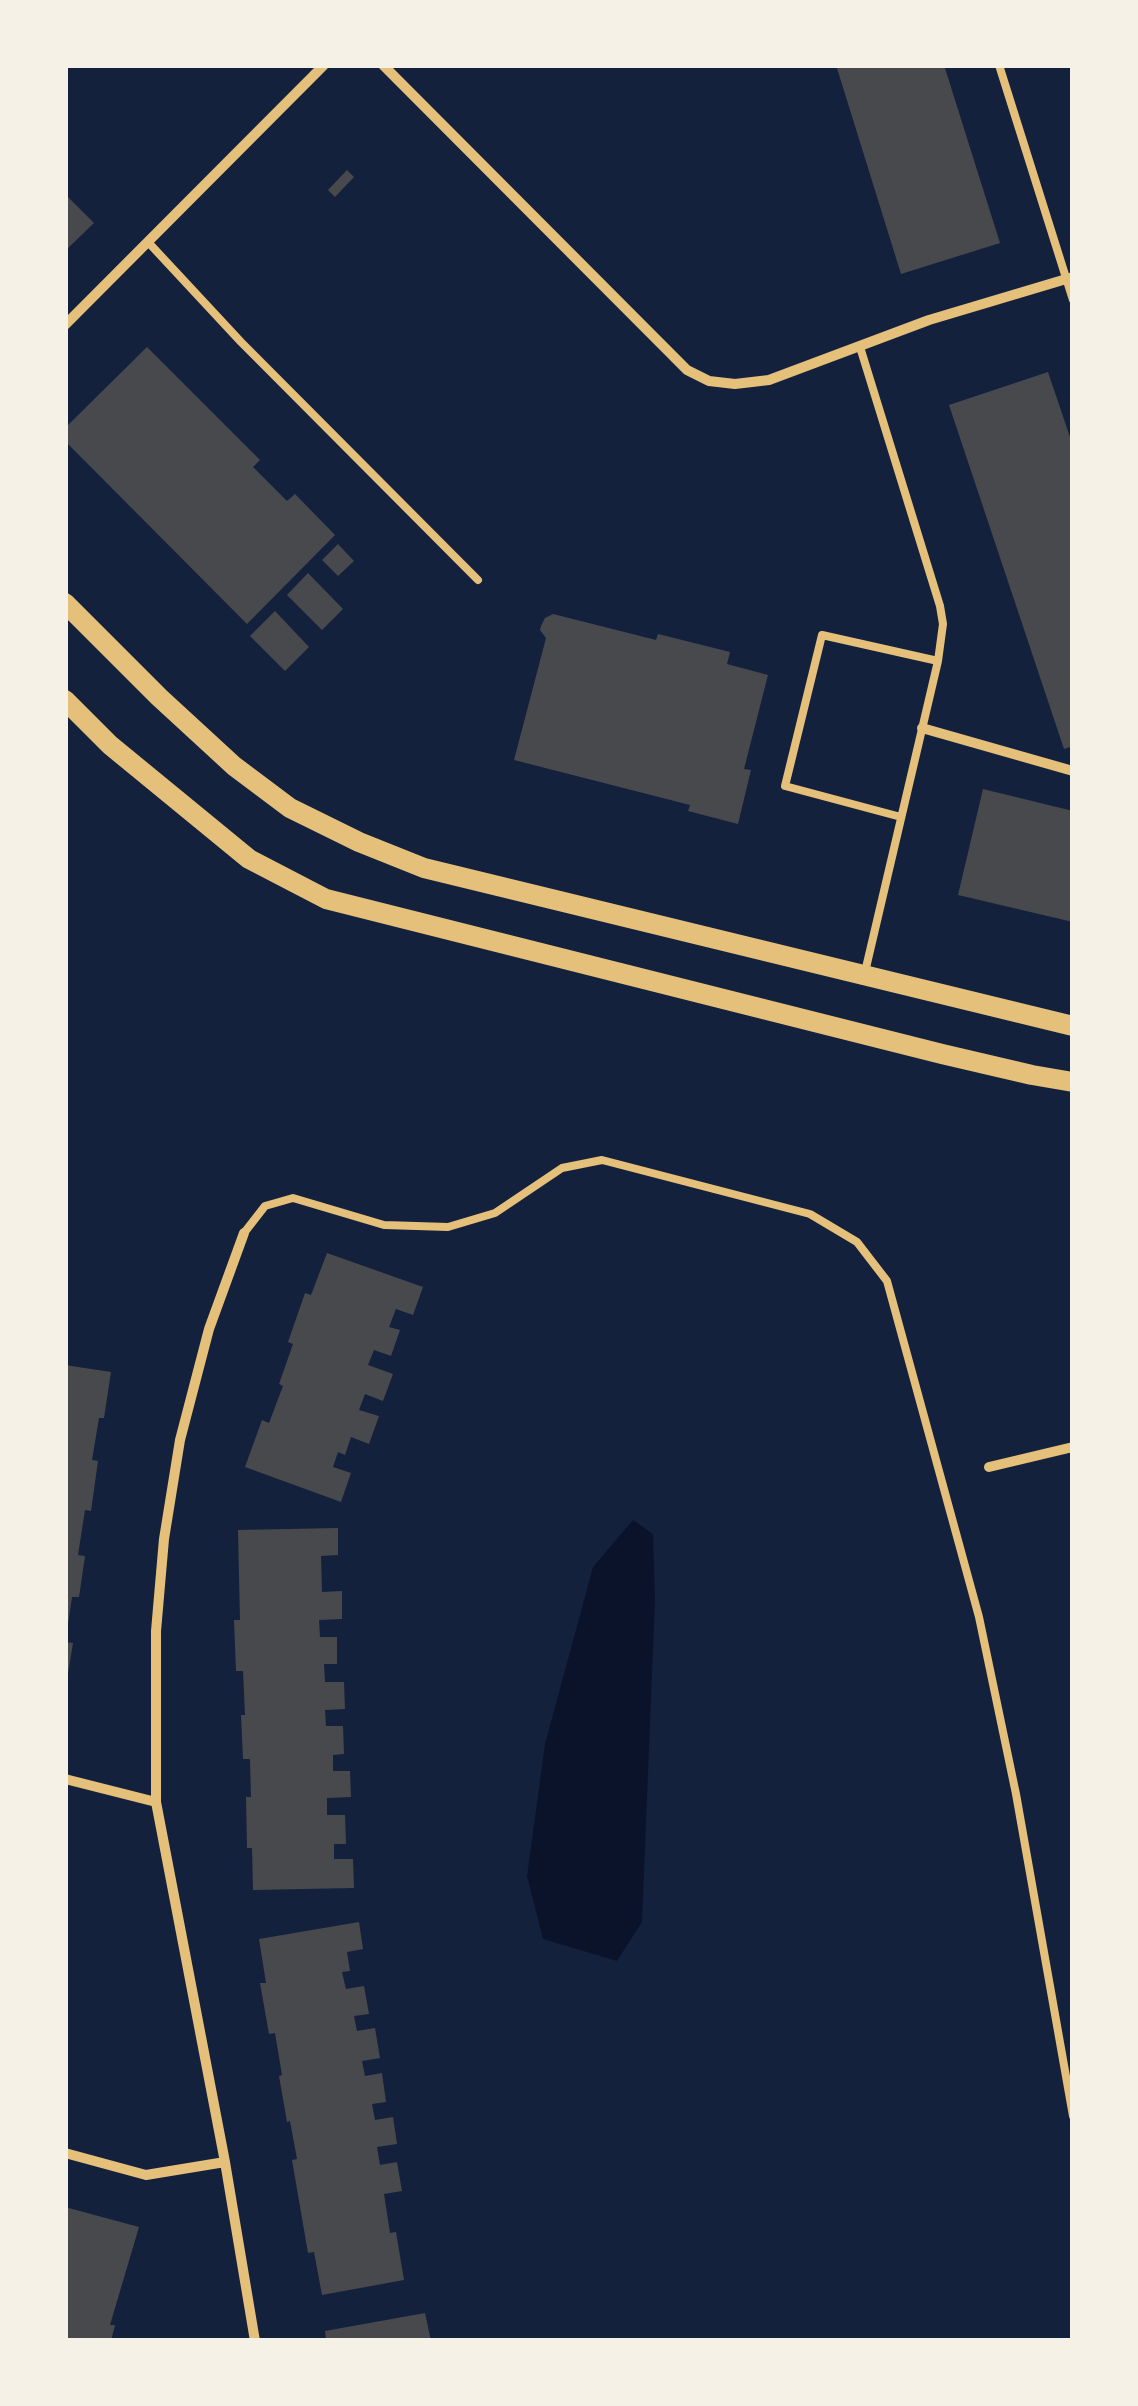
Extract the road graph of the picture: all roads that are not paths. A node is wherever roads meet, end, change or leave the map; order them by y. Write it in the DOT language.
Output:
graph roads {
  1 [pos="324,65"];
  2 [pos="383,65"];
  3 [pos="999,65"];
  4 [pos="148,242"];
  5 [pos="1070,278"];
  6 [pos="1073,300"];
  7 [pos="65,325"];
  8 [pos="860,346"];
  9 [pos="478,580"];
  10 [pos="65,604"];
  11 [pos="938,661"];
  12 [pos="65,700"];
  13 [pos="922,728"];
  14 [pos="1073,770"];
  15 [pos="901,817"];
  16 [pos="864,976"];
  17 [pos="1073,1026"];
  18 [pos="1073,1082"];
  19 [pos="244,1233"];
  20 [pos="1073,1447"];
  21 [pos="989,1468"];
  22 [pos="65,1780"];
  23 [pos="156,1802"];
  24 [pos="1073,2116"];
  25 [pos="65,2153"];
  26 [pos="225,2162"];
  27 [pos="256,2341"];
  1 -- 4 [label="street"];
  2 -- 8 [label="street"];
  3 -- 5 [label="lane"];
  4 -- 7 [label="street"];
  4 -- 9 [label="lane"];
  5 -- 6 [label="lane"];
  5 -- 8 [label="street"];
  8 -- 11 [label="lane"];
  10 -- 16 [label="main road"];
  11 -- 13 [label="lane"];
  11 -- 15 [label="lane"];
  12 -- 18 [label="main road"];
  13 -- 14 [label="street"];
  13 -- 15 [label="lane"];
  15 -- 16 [label="lane"];
  16 -- 17 [label="main road"];
  19 -- 23 [label="street"];
  19 -- 24 [label="lane"];
  20 -- 21 [label="street"];
  22 -- 23 [label="street"];
  23 -- 26 [label="street"];
  25 -- 26 [label="street"];
  26 -- 27 [label="street"];
}
